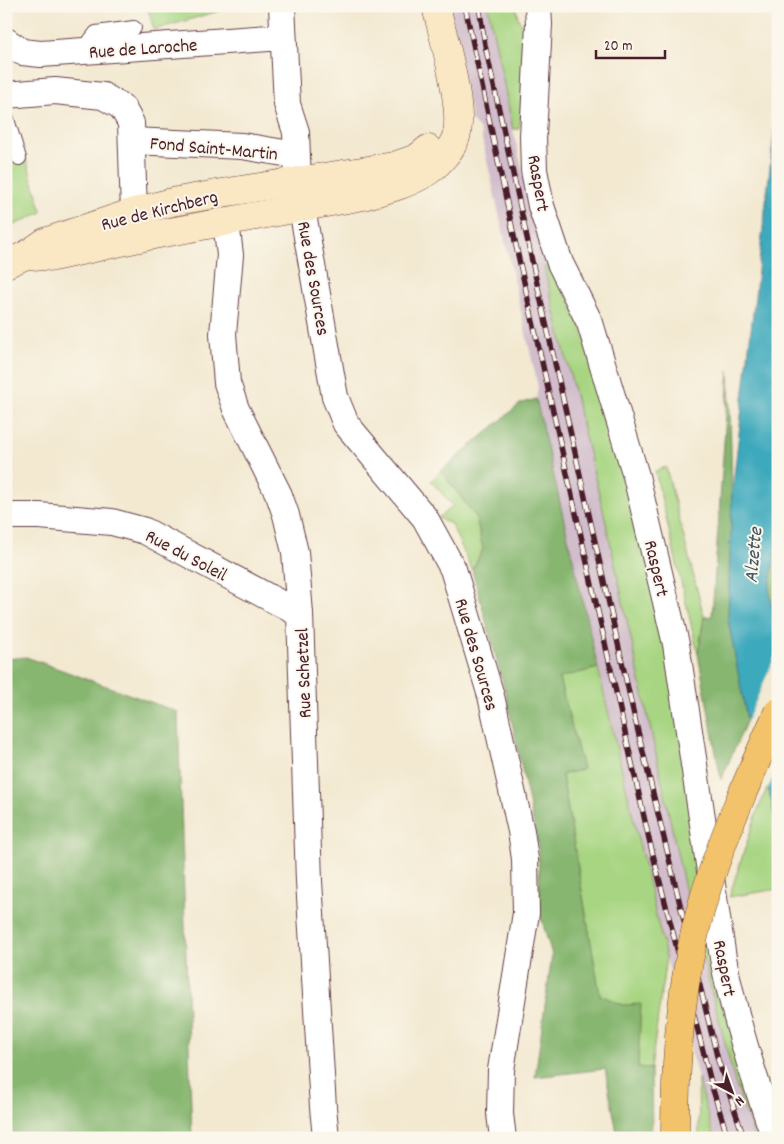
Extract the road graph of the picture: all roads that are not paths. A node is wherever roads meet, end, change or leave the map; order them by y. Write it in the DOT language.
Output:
graph roads {
  1 [pos="282,6"];
  2 [pos="436,6"];
  3 [pos="538,6"];
  4 [pos="134,28"];
  5 [pos="283,37"];
  6 [pos="6,41"];
  7 [pos="90,51"];
  8 [pos="454,89"];
  9 [pos="6,96"];
  10 [pos="6,116"];
  11 [pos="132,141"];
  12 [pos="19,158"];
  13 [pos="297,168"];
  14 [pos="222,193"];
  15 [pos="302,208"];
  16 [pos="134,212"];
  17 [pos="226,222"];
  18 [pos="16,259"];
  19 [pos="6,516"];
  20 [pos="300,614"];
  21 [pos="778,712"];
  22 [pos="326,1138"];
  23 [pos="502,1138"];
  24 [pos="675,1138"];
  25 [pos="775,1138"];
  1 -- 5 [label="street"];
  2 -- 8 [label="main road, Rue de Kirchberg"];
  3 -- 25 [label="street, Raspert"];
  4 -- 7 [label="lane"];
  5 -- 7 [label="street, Rue de Laroche"];
  5 -- 13 [label="street"];
  6 -- 7 [label="street, Rue de Laroche"];
  8 -- 13 [label="main road, Rue de Kirchberg"];
  8 -- 15 [label="main road, Rue de Kirchberg"];
  9 -- 11 [label="street, Fond Saint-Martin"];
  10 -- 12 [label="lane"];
  11 -- 13 [label="street, Fond Saint-Martin"];
  11 -- 16 [label="street, Fond Saint-Martin"];
  13 -- 14 [label="main road, Rue de Kirchberg"];
  13 -- 15 [label="main road"];
  14 -- 16 [label="main road, Rue de Kirchberg"];
  14 -- 17 [label="main road"];
  15 -- 17 [label="main road, Rue de Kirchberg"];
  15 -- 23 [label="street, Rue des Sources"];
  16 -- 18 [label="main road, Rue de Kirchberg"];
  17 -- 18 [label="main road, Rue de Kirchberg"];
  17 -- 20 [label="street, Rue Schetzel"];
  19 -- 20 [label="street, Rue du Soleil"];
  20 -- 22 [label="street, Rue Schetzel"];
  21 -- 24 [label="main road, bridge"];
}
